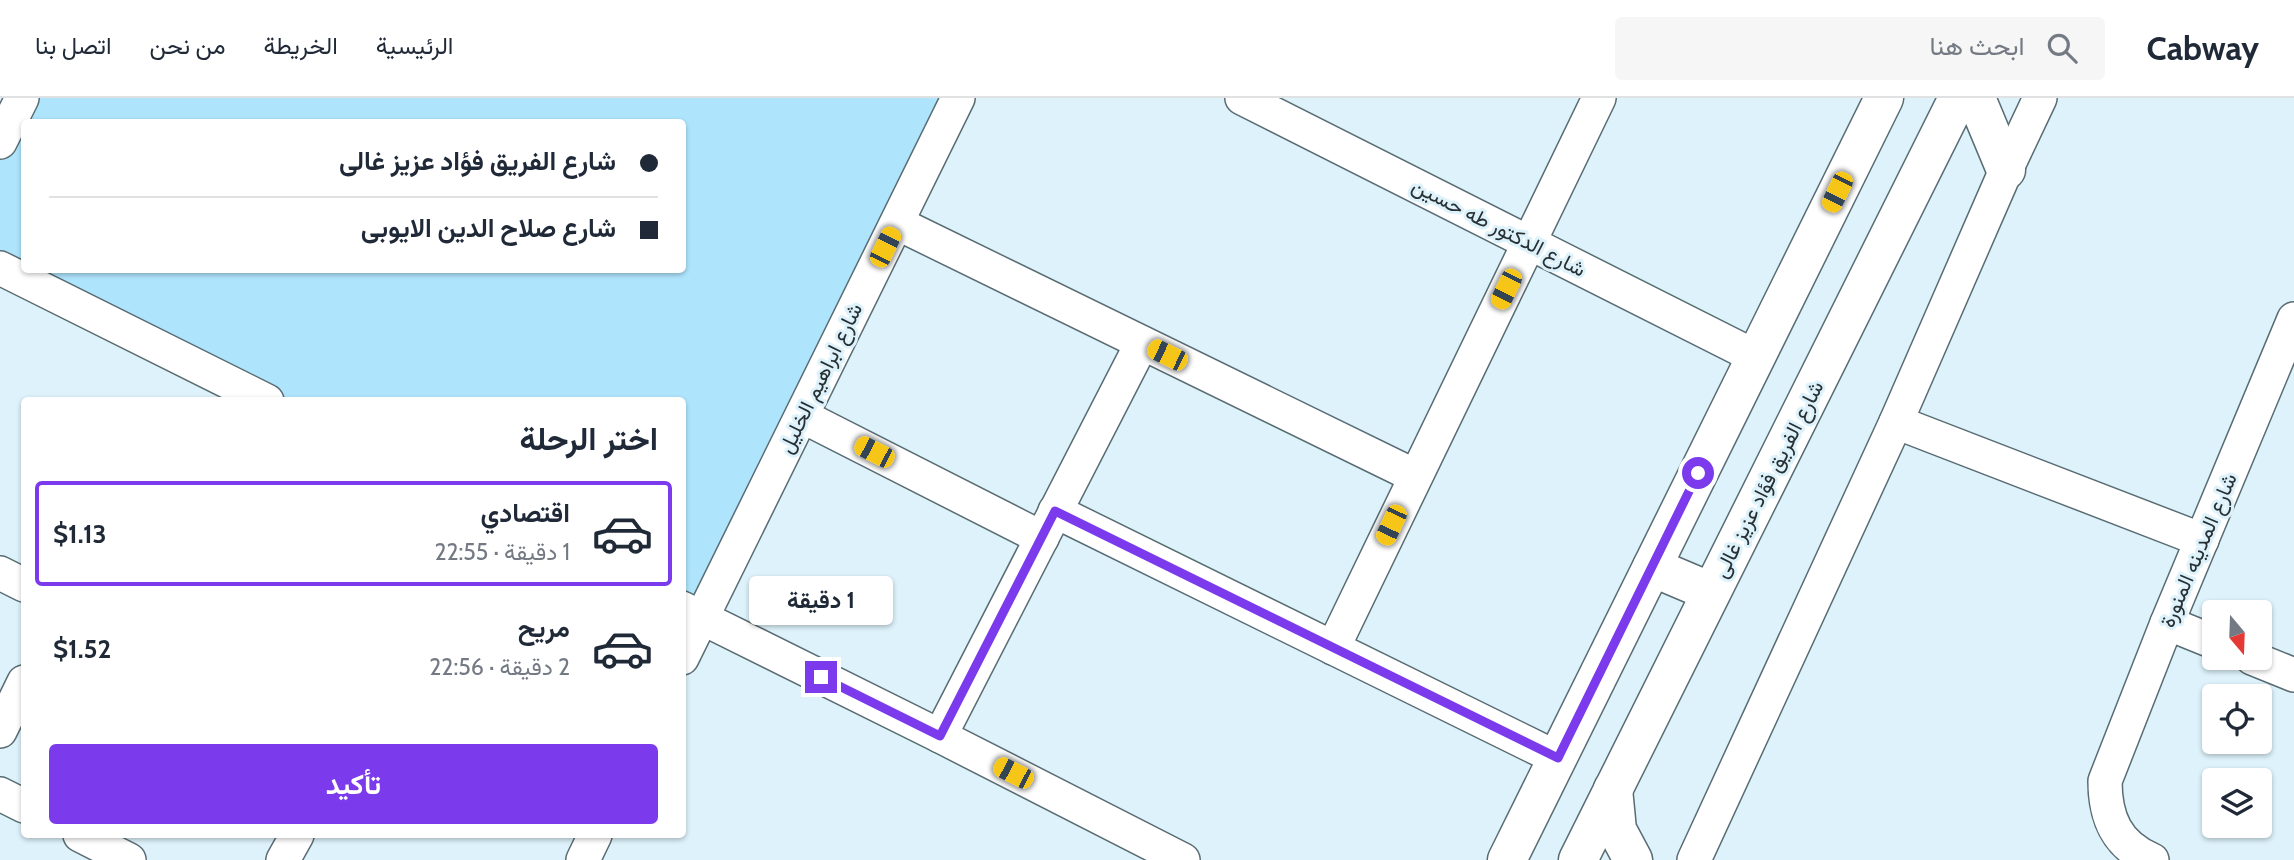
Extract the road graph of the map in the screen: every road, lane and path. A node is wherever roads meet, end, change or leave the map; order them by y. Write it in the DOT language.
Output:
graph roads {
  1 [pos="22,98"];
  2 [pos="958,98"];
  3 [pos="1242,98"];
  4 [pos="1599,98"];
  5 [pos="1884,98"];
  6 [pos="1958,98"];
  7 [pos="1976,98"];
  8 [pos="2040,98"];
  9 [pos="0,142"];
  10 [pos="2006,170"];
  11 [pos="897,223"];
  12 [pos="1529,242"];
  13 [pos="0,268"];
  14 [pos="2294,319"];
  15 [pos="1142,343"];
  16 [pos="1756,357"];
  17 [pos="259,397"];
  18 [pos="802,416"];
  19 [pos="1896,422"];
  20 [pos="1415,476"];
  21 [pos="1049,524"];
  22 [pos="2202,540"];
  23 [pos="1652,566"];
  24 [pos="0,573"];
  25 [pos="21,584"];
  26 [pos="1711,592"];
  27 [pos="692,613"];
  28 [pos="2167,623"];
  29 [pos="2202,637"];
  30 [pos="686,639"];
  31 [pos="1333,648"];
  32 [pos="2272,667"];
  33 [pos="2294,676"];
  34 [pos="21,688"];
  35 [pos="0,731"];
  36 [pos="940,736"];
  37 [pos="1558,758"];
  38 [pos="1613,789"];
  39 [pos="0,794"];
  40 [pos="21,804"];
  41 [pos="86,838"];
  42 [pos="295,838"];
  43 [pos="594,838"];
  44 [pos="129,860"];
  45 [pos="284,860"];
  46 [pos="583,860"];
  47 [pos="1183,860"];
  48 [pos="1507,860"];
  49 [pos="1577,860"];
  50 [pos="1633,860"];
  51 [pos="1694,860"];
  52 [pos="2152,860"];
  1 -- 9 [label="street"];
  2 -- 11 [label="street, شارع ابراهيم الخليل"];
  3 -- 12 [label="street, شارع الدكتور طه حسين"];
  4 -- 12 [label="street"];
  5 -- 16 [label="street"];
  6 -- 26 [label="street, شارع الفريق فؤاد عزيز غالى"];
  7 -- 10 [label="street"];
  8 -- 10 [label="street"];
  10 -- 19 [label="street"];
  11 -- 15 [label="street"];
  11 -- 18 [label="street, شارع ابراهيم الخليل"];
  12 -- 16 [label="street, شارع الدكتور طه حسين"];
  12 -- 20 [label="street"];
  13 -- 17 [label="street"];
  14 -- 22 [label="street, شارع المدينه المنورة"];
  15 -- 20 [label="street"];
  15 -- 21 [label="street"];
  16 -- 23 [label="street"];
  18 -- 21 [label="street"];
  18 -- 27 [label="street, شارع ابراهيم الخليل"];
  19 -- 22 [label="street"];
  19 -- 51 [label="street"];
  20 -- 31 [label="street"];
  21 -- 31 [label="street"];
  21 -- 36 [label="street"];
  22 -- 28 [label="street, شارع المدينه المنورة"];
  23 -- 26 [label="street"];
  23 -- 37 [label="street"];
  24 -- 25 [label="street"];
  26 -- 38 [label="street, شارع الفريق فؤاد عزيز غالى"];
  27 -- 30 [label="street, شارع ابراهيم الخليل"];
  27 -- 36 [label="street"];
  28 -- 29 [label="street"];
  28 -- 52 [label="street, شارع المدينه المنورة"];
  31 -- 37 [label="street"];
  32 -- 33 [label="street"];
  34 -- 35 [label="street"];
  36 -- 47 [label="street"];
  37 -- 48 [label="street"];
  38 -- 49 [label="street, شارع الفريق فؤاد عزيز غالى"];
  38 -- 50 [label="street"];
  39 -- 40 [label="street"];
  41 -- 44 [label="street"];
  42 -- 45 [label="street"];
  43 -- 46 [label="street"];
}
